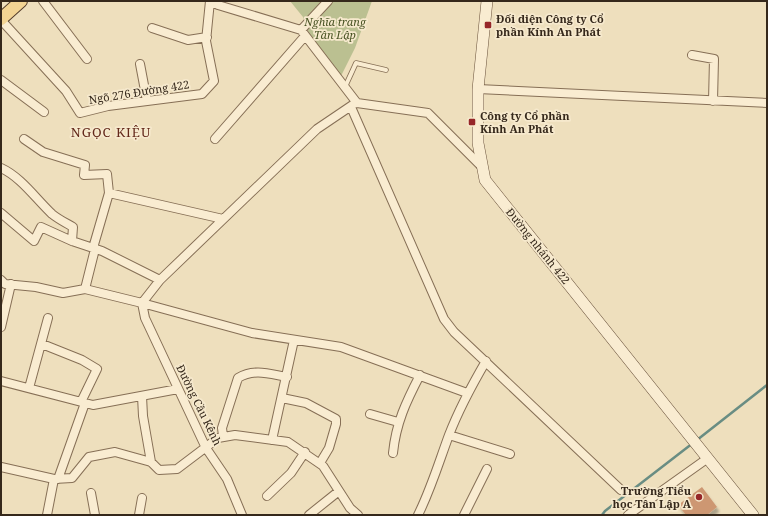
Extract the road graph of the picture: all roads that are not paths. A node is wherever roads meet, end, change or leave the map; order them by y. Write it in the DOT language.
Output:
graph roads {
  1 [pos="22,1"];
  2 [pos="43,1"];
  3 [pos="210,1"];
  4 [pos="328,1"];
  5 [pos="487,1"];
  6 [pos="1,20"];
  7 [pos="152,28"];
  8 [pos="303,33"];
  9 [pos="207,36"];
  10 [pos="692,55"];
  11 [pos="87,59"];
  12 [pos="140,64"];
  13 [pos="386,70"];
  14 [pos="1,80"];
  15 [pos="345,87"];
  16 [pos="478,89"];
  17 [pos="147,101"];
  18 [pos="713,101"];
  19 [pos="767,103"];
  20 [pos="354,105"];
  21 [pos="44,112"];
  22 [pos="24,139"];
  23 [pos="215,139"];
  24 [pos="483,167"];
  25 [pos="1,168"];
  26 [pos="109,193"];
  27 [pos="1,213"];
  28 [pos="223,219"];
  29 [pos="72,241"];
  30 [pos="94,249"];
  31 [pos="1,280"];
  32 [pos="160,280"];
  33 [pos="11,284"];
  34 [pos="84,289"];
  35 [pos="142,302"];
  36 [pos="48,318"];
  37 [pos="1,327"];
  38 [pos="294,340"];
  39 [pos="42,344"];
  40 [pos="486,361"];
  41 [pos="420,375"];
  42 [pos="287,377"];
  43 [pos="1,381"];
  44 [pos="29,388"];
  45 [pos="178,389"];
  46 [pos="467,393"];
  47 [pos="142,396"];
  48 [pos="282,398"];
  49 [pos="83,403"];
  50 [pos="370,414"];
  51 [pos="398,422"];
  52 [pos="449,435"];
  53 [pos="223,436"];
  54 [pos="272,440"];
  55 [pos="206,448"];
  56 [pos="305,452"];
  57 [pos="393,453"];
  58 [pos="510,454"];
  59 [pos="706,456"];
  60 [pos="152,462"];
  61 [pos="320,463"];
  62 [pos="1,467"];
  63 [pos="487,468"];
  64 [pos="56,479"];
  65 [pos="621,490"];
  66 [pos="339,491"];
  67 [pos="90,493"];
  68 [pos="267,496"];
  69 [pos="142,498"];
  70 [pos="47,515"];
  71 [pos="95,515"];
  72 [pos="139,515"];
  73 [pos="242,515"];
  74 [pos="309,515"];
  75 [pos="358,515"];
  76 [pos="418,515"];
  77 [pos="464,515"];
  78 [pos="628,515"];
  79 [pos="753,515"];
  1 -- 6 [label="main road"];
  2 -- 11 [label="street"];
  3 -- 8 [label="street"];
  3 -- 9 [label="street, Ngõ 276 Đường 422"];
  4 -- 8 [label="street"];
  5 -- 16 [label="street, Đường nhánh 422"];
  6 -- 17 [label="street, Ngõ 276 Đường 422"];
  7 -- 9 [label="street"];
  8 -- 15 [label="street"];
  8 -- 23 [label="street"];
  9 -- 17 [label="street, Ngõ 276 Đường 422"];
  10 -- 18 [label="street"];
  12 -- 17 [label="street"];
  13 -- 15 [label="lane"];
  14 -- 21 [label="street"];
  15 -- 20 [label="street"];
  16 -- 18 [label="street"];
  16 -- 24 [label="street, Đường nhánh 422"];
  18 -- 19 [label="street"];
  20 -- 24 [label="street"];
  20 -- 28 [label="street"];
  20 -- 40 [label="street"];
  22 -- 26 [label="street"];
  24 -- 59 [label="street, Đường nhánh 422"];
  25 -- 29 [label="street"];
  26 -- 28 [label="street"];
  26 -- 30 [label="street"];
  27 -- 29 [label="street"];
  28 -- 32 [label="street"];
  29 -- 30 [label="street"];
  30 -- 32 [label="street"];
  30 -- 34 [label="street"];
  31 -- 33 [label="street"];
  32 -- 35 [label="street"];
  33 -- 34 [label="street"];
  33 -- 37 [label="street"];
  34 -- 35 [label="street"];
  35 -- 38 [label="street"];
  35 -- 45 [label="street, Đường Cầu Kênh"];
  36 -- 39 [label="street"];
  38 -- 41 [label="street"];
  38 -- 42 [label="street"];
  39 -- 44 [label="street"];
  39 -- 49 [label="street"];
  40 -- 46 [label="street"];
  40 -- 65 [label="street"];
  41 -- 46 [label="street"];
  41 -- 51 [label="street"];
  42 -- 48 [label="street"];
  42 -- 53 [label="street"];
  43 -- 44 [label="street"];
  44 -- 49 [label="street"];
  45 -- 47 [label="street"];
  45 -- 55 [label="street, Đường Cầu Kênh"];
  46 -- 52 [label="street"];
  47 -- 49 [label="street"];
  47 -- 60 [label="street"];
  48 -- 54 [label="street"];
  48 -- 61 [label="street"];
  49 -- 64 [label="street"];
  50 -- 51 [label="street"];
  51 -- 57 [label="street"];
  52 -- 58 [label="street"];
  52 -- 76 [label="street"];
  53 -- 54 [label="street"];
  53 -- 55 [label="street"];
  54 -- 56 [label="street"];
  55 -- 60 [label="street"];
  55 -- 73 [label="street, Đường Cầu Kênh"];
  56 -- 61 [label="street"];
  56 -- 68 [label="street"];
  59 -- 78 [label="street"];
  59 -- 79 [label="street, Đường nhánh 422"];
  60 -- 64 [label="street"];
  61 -- 66 [label="street"];
  62 -- 64 [label="street"];
  63 -- 77 [label="street"];
  64 -- 70 [label="street"];
  66 -- 74 [label="street"];
  66 -- 75 [label="street"];
  67 -- 71 [label="street"];
  69 -- 72 [label="street"];
}
